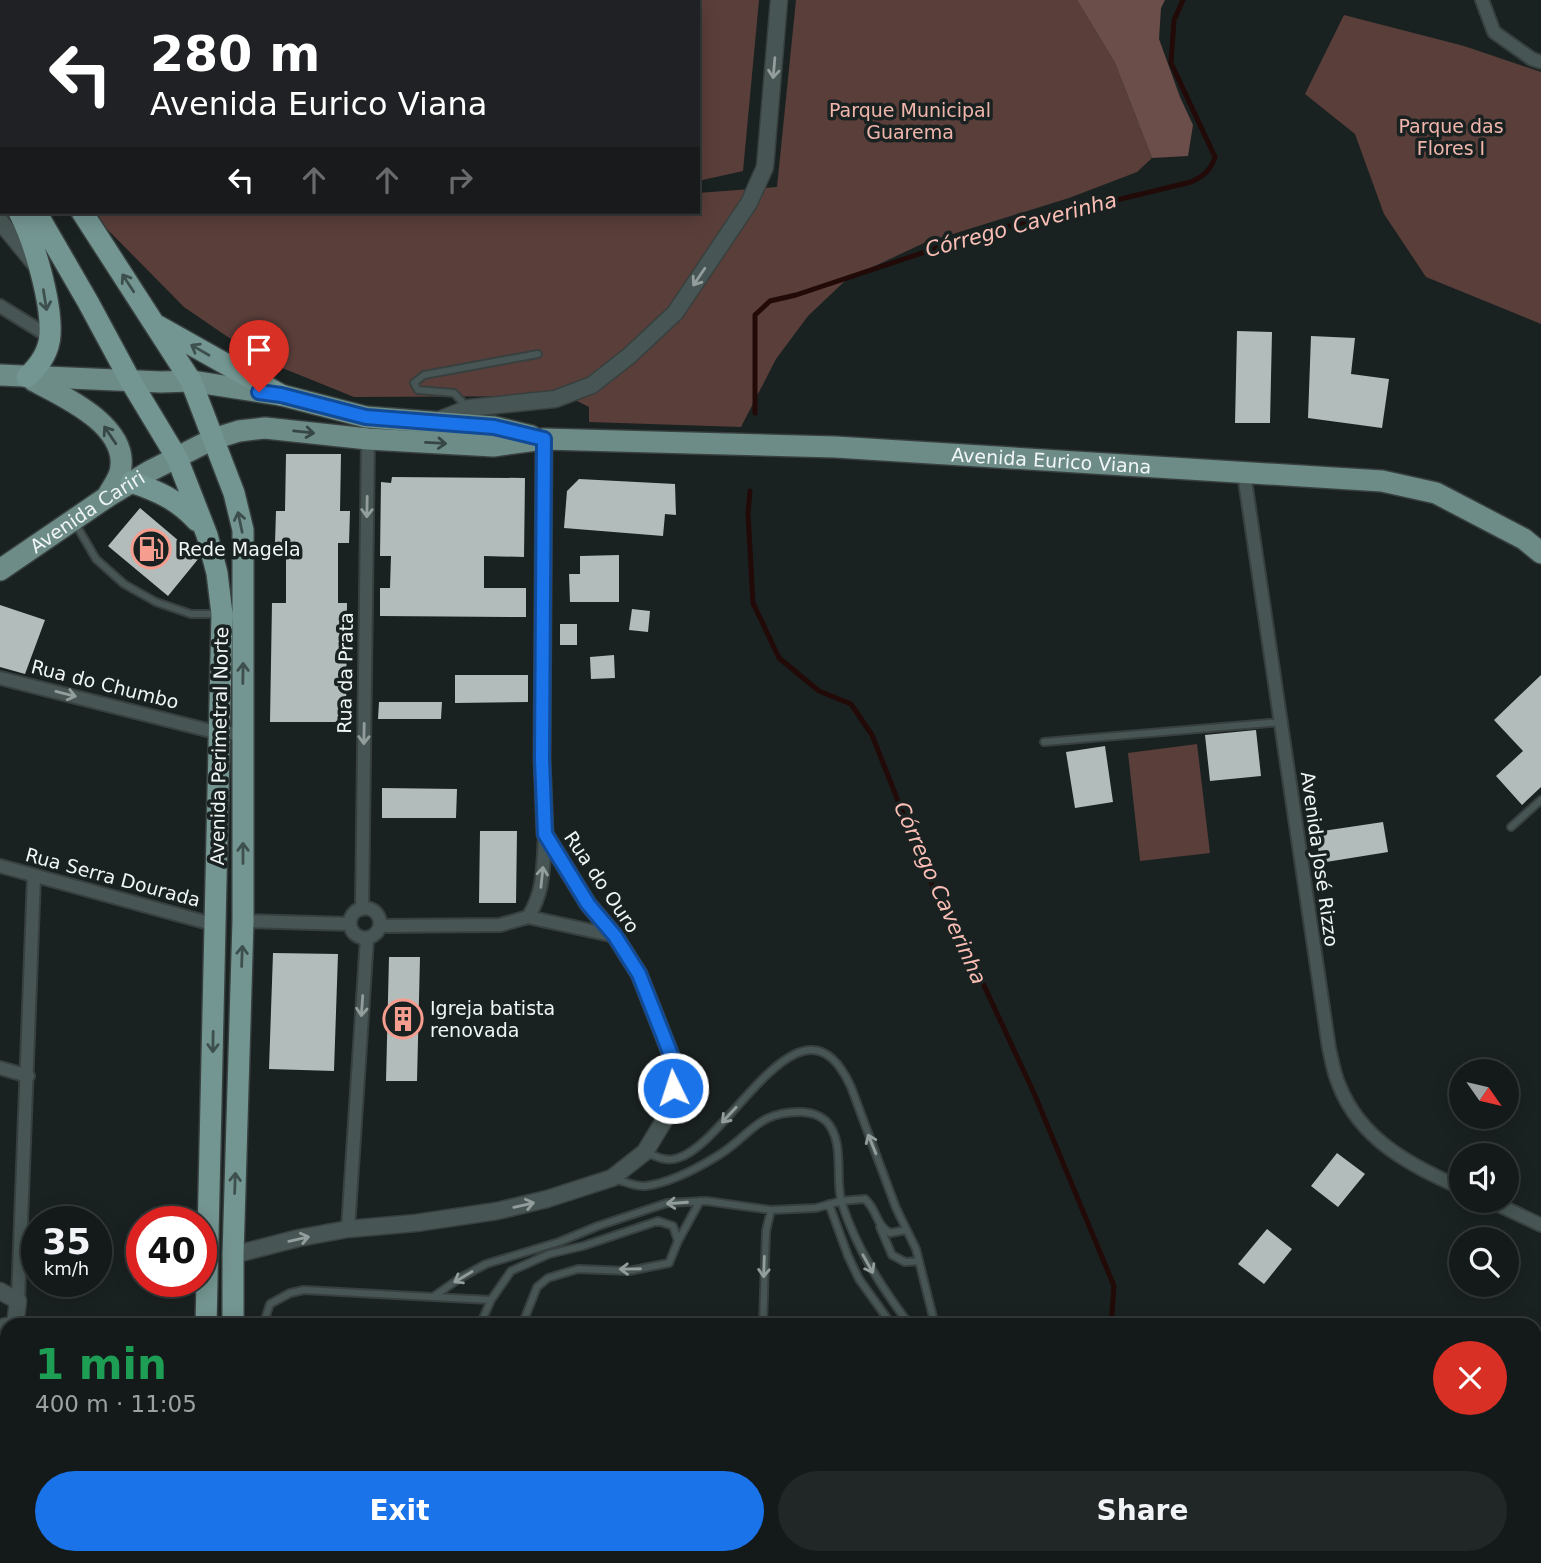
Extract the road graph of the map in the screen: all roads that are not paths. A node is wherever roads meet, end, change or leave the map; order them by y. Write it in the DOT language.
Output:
graph roads {
  1 [pos="779,0"];
  2 [pos="1482,0"];
  3 [pos="1541,62"];
  4 [pos="20,214"];
  5 [pos="37,214"];
  6 [pos="83,214"];
  7 [pos="0,220"];
  8 [pos="38,267"];
  9 [pos="0,306"];
  10 [pos="155,324"];
  11 [pos="50,337"];
  12 [pos="538,354"];
  13 [pos="0,374"];
  14 [pos="27,377"];
  15 [pos="130,380"];
  16 [pos="191,381"];
  17 [pos="281,395"];
  18 [pos="469,408"];
  19 [pos="431,423"];
  20 [pos="213,439"];
  21 [pos="368,439"];
  22 [pos="544,439"];
  23 [pos="177,458"];
  24 [pos="1244,474"];
  25 [pos="131,482"];
  26 [pos="107,497"];
  27 [pos="73,520"];
  28 [pos="204,528"];
  29 [pos="1541,553"];
  30 [pos="0,570"];
  31 [pos="222,614"];
  32 [pos="0,678"];
  33 [pos="1280,722"];
  34 [pos="219,733"];
  35 [pos="243,733"];
  36 [pos="1044,742"];
  37 [pos="1541,800"];
  38 [pos="1511,827"];
  39 [pos="545,834"];
  40 [pos="0,866"];
  41 [pos="34,876"];
  42 [pos="362,909"];
  43 [pos="528,917"];
  44 [pos="243,921"];
  45 [pos="350,924"];
  46 [pos="216,925"];
  47 [pos="380,926"];
  48 [pos="615,936"];
  49 [pos="367,938"];
  50 [pos="0,1068"];
  51 [pos="28,1076"];
  52 [pos="645,1152"];
  53 [pos="612,1178"];
  54 [pos="1449,1182"];
  55 [pos="700,1201"];
  56 [pos="841,1201"];
  57 [pos="829,1204"];
  58 [pos="771,1210"];
  59 [pos="1516,1213"];
  60 [pos="1541,1225"];
  61 [pos="880,1227"];
  62 [pos="348,1229"];
  63 [pos="906,1230"];
  64 [pos="678,1241"];
  65 [pos="233,1255"];
  66 [pos="504,1257"];
  67 [pos="919,1261"];
  68 [pos="511,1270"];
  69 [pos="0,1291"];
  70 [pos="433,1297"];
  71 [pos="491,1300"];
  72 [pos="18,1301"];
  73 [pos="16,1318"];
  74 [pos="206,1318"];
  75 [pos="233,1318"];
  76 [pos="265,1318"];
  77 [pos="483,1318"];
  78 [pos="525,1318"];
  79 [pos="763,1318"];
  80 [pos="887,1318"];
  81 [pos="905,1318"];
  82 [pos="933,1318"];
  1 -- 18 [label="street, one-way"];
  2 -- 3 [label="street"];
  4 -- 8 [label="highway"];
  5 -- 15 [label="highway, Avenida Perimetral Norte"];
  10 -- 6 [label="highway, Avenida Perimetral Norte, one-way"];
  7 -- 8 [label="street"];
  8 -- 11 [label="highway, one-way"];
  9 -- 11 [label="street"];
  10 -- 16 [label="highway, Avenida Perimetral Norte"];
  17 -- 10 [label="highway, one-way"];
  11 -- 14 [label="highway"];
  12 -- 18 [label="lane"];
  13 -- 14 [label="main road, Avenida Eurico Viana"];
  14 -- 15 [label="main road, Avenida Eurico Viana"];
  26 -- 14 [label="main road, one-way"];
  15 -- 16 [label="main road, Avenida Eurico Viana"];
  15 -- 23 [label="highway, Avenida Perimetral Norte"];
  16 -- 17 [label="main road, Avenida Eurico Viana"];
  16 -- 20 [label="highway, Avenida Perimetral Norte"];
  17 -- 19 [label="main road, Avenida Eurico Viana"];
  18 -- 19 [label="street"];
  19 -- 22 [label="main road, Avenida Eurico Viana"];
  20 -- 21 [label="main road, Avenida Eurico Viana, one-way"];
  20 -- 23 [label="main road, Avenida Eurico Viana"];
  35 -- 20 [label="highway, Avenida Perimetral Norte, one-way"];
  21 -- 22 [label="main road, Avenida Eurico Viana, one-way"];
  21 -- 42 [label="street, Rua da Prata, one-way"];
  22 -- 24 [label="main road, Avenida Eurico Viana"];
  22 -- 39 [label="street, Rua do Ouro"];
  23 -- 25 [label="main road, Avenida Cariri"];
  23 -- 28 [label="highway, Avenida Perimetral Norte"];
  24 -- 29 [label="main road, Avenida Eurico Viana"];
  24 -- 33 [label="street, Avenida José Rizzo"];
  25 -- 26 [label="main road, Avenida Cariri"];
  25 -- 28 [label="highway"];
  26 -- 27 [label="main road, Avenida Cariri"];
  27 -- 30 [label="main road, Avenida Cariri"];
  27 -- 31 [label="lane"];
  28 -- 31 [label="highway, Avenida Perimetral Norte"];
  31 -- 34 [label="highway, Avenida Perimetral Norte"];
  32 -- 34 [label="street, Rua do Chumbo, one-way"];
  33 -- 36 [label="lane"];
  33 -- 54 [label="street, Avenida José Rizzo"];
  34 -- 35 [label="street, Rua do Chumbo"];
  34 -- 46 [label="highway, Avenida Perimetral Norte"];
  44 -- 35 [label="highway, Avenida Perimetral Norte, one-way"];
  37 -- 38 [label="lane"];
  43 -- 39 [label="street, one-way"];
  39 -- 48 [label="street, Rua do Ouro"];
  40 -- 41 [label="street, Rua Serra Dourada"];
  41 -- 46 [label="street, Rua Serra Dourada"];
  41 -- 51 [label="street"];
  42 -- 45 [label="street"];
  42 -- 47 [label="street"];
  43 -- 47 [label="street"];
  43 -- 48 [label="street"];
  44 -- 45 [label="street"];
  65 -- 44 [label="highway, Avenida Perimetral Norte, one-way"];
  45 -- 49 [label="street"];
  46 -- 74 [label="highway, Avenida Perimetral Norte, one-way"];
  47 -- 49 [label="street"];
  48 -- 52 [label="street, Rua do Ouro"];
  49 -- 62 [label="street, one-way"];
  50 -- 51 [label="street"];
  51 -- 72 [label="street"];
  52 -- 53 [label="street, Rua do Ouro"];
  63 -- 52 [label="lane, one-way"];
  53 -- 56 [label="lane"];
  62 -- 53 [label="street, Rua do Ouro, one-way"];
  55 -- 58 [label="lane"];
  55 -- 64 [label="lane"];
  55 -- 66 [label="lane, one-way"];
  56 -- 57 [label="lane"];
  56 -- 61 [label="lane"];
  56 -- 81 [label="lane, one-way"];
  57 -- 58 [label="lane"];
  57 -- 80 [label="lane"];
  58 -- 79 [label="lane, one-way"];
  59 -- 60 [label="street"];
  61 -- 63 [label="lane"];
  61 -- 67 [label="lane"];
  65 -- 62 [label="street, Rua do Ouro, one-way"];
  63 -- 67 [label="lane"];
  64 -- 68 [label="lane"];
  64 -- 78 [label="lane, one-way"];
  65 -- 75 [label="highway, Avenida Perimetral Norte"];
  66 -- 68 [label="lane"];
  66 -- 70 [label="lane, one-way"];
  67 -- 82 [label="lane"];
  68 -- 71 [label="lane"];
  69 -- 72 [label="street"];
  70 -- 71 [label="lane"];
  70 -- 76 [label="lane"];
  71 -- 77 [label="lane"];
  72 -- 73 [label="street"];
}
